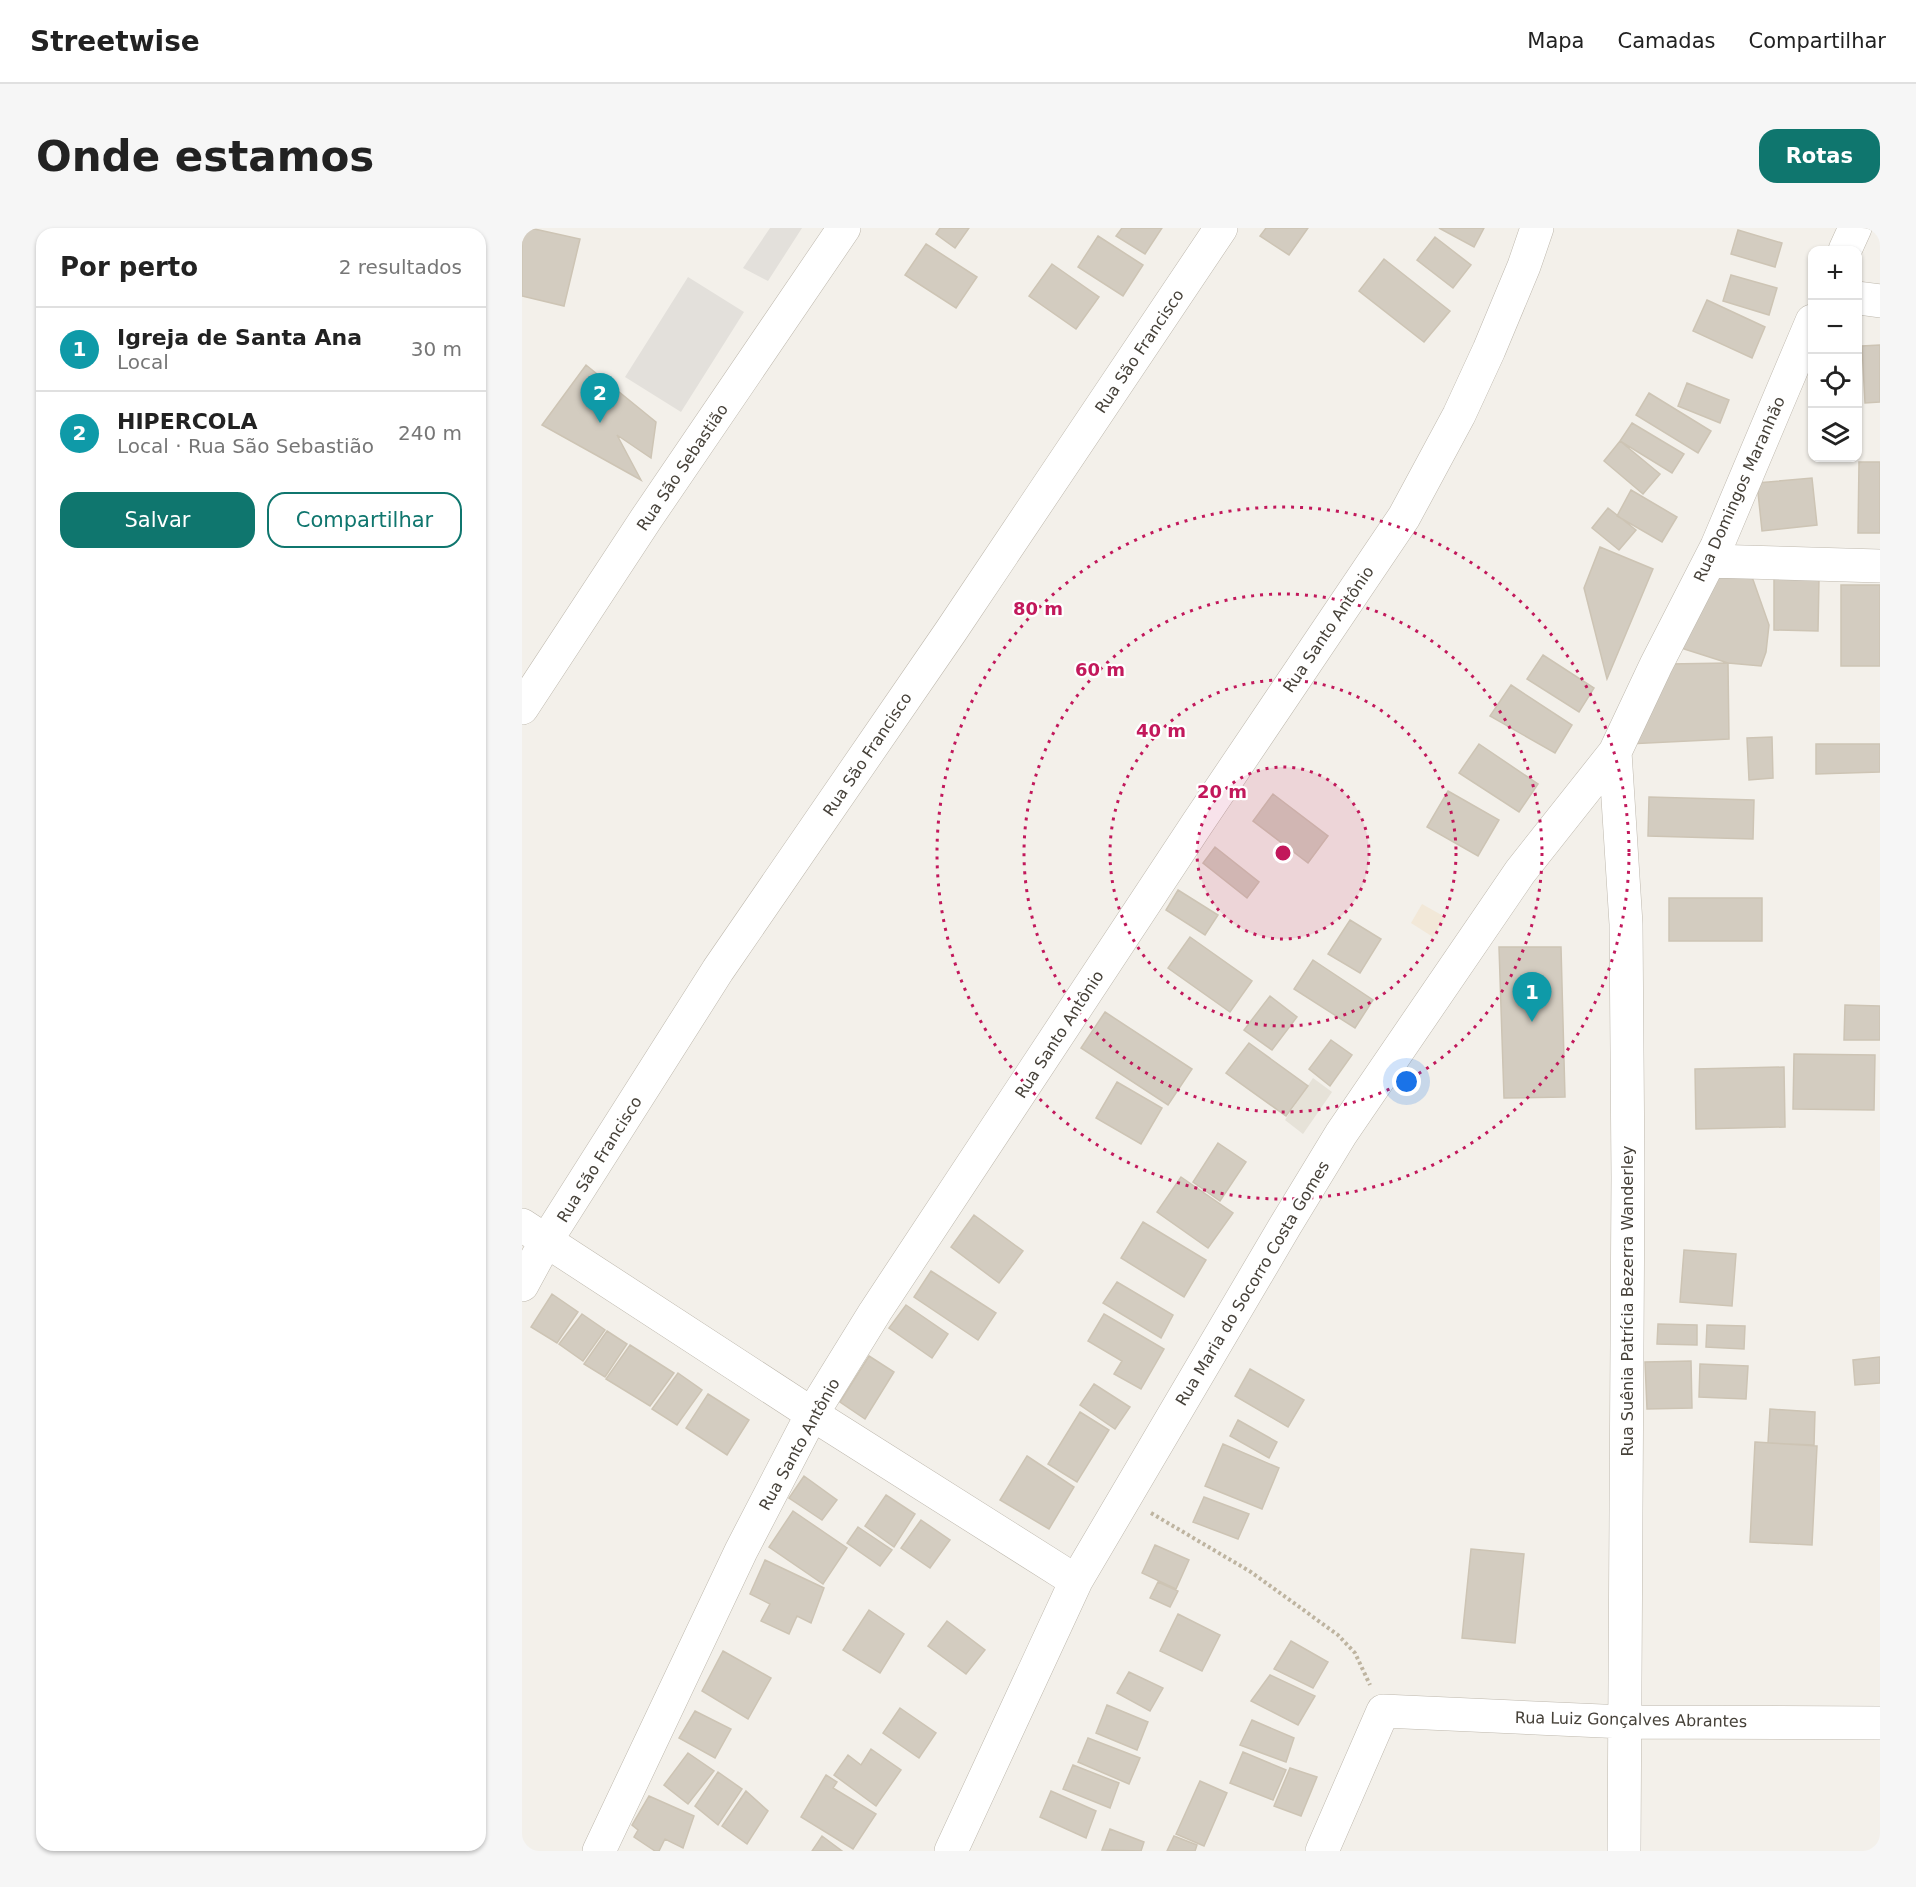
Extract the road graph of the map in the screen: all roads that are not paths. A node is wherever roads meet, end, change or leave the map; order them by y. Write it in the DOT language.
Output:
graph roads {
  1 [pos="844,228"];
  2 [pos="1221,228"];
  3 [pos="1537,228"];
  4 [pos="1855,228"];
  5 [pos="1847,246"];
  6 [pos="1862,299"];
  7 [pos="1880,301"];
  8 [pos="1808,330"];
  9 [pos="1710,561"];
  10 [pos="1880,566"];
  11 [pos="522,708"];
  12 [pos="1615,752"];
  13 [pos="534,1233"];
  14 [pos="522,1285"];
  15 [pos="812,1414"];
  16 [pos="1076,1581"];
  17 [pos="1625,1722"];
  18 [pos="1880,1723"];
  19 [pos="599,1851"];
  20 [pos="951,1851"];
  21 [pos="1322,1851"];
  22 [pos="1624,1851"];
  1 -- 11 [label="street, Rua São Sebastião"];
  2 -- 13 [label="street, Rua São Francisco"];
  3 -- 15 [label="street, Rua Santo Antônio"];
  4 -- 5 [label="street"];
  6 -- 7 [label="street"];
  8 -- 9 [label="street, Rua Domingos Maranhão"];
  9 -- 10 [label="street"];
  9 -- 12 [label="street, Rua Domingos Maranhão"];
  12 -- 16 [label="street, Rua Maria do Socorro Costa Gomes"];
  12 -- 17 [label="street, Rua Suênia Patrícia Bezerra Wanderley"];
  13 -- 14 [label="street, Rua São Francisco"];
  13 -- 15 [label="street"];
  15 -- 16 [label="street"];
  15 -- 19 [label="street, Rua Santo Antônio"];
  16 -- 20 [label="street, Rua Maria do Socorro Costa Gomes"];
  17 -- 18 [label="street, Rua Luiz Gonçalves Abrantes"];
  17 -- 21 [label="street, Rua Luiz Gonçalves Abrantes"];
  17 -- 22 [label="street, Rua Suênia Patrícia Bezerra Wanderley"];
}
